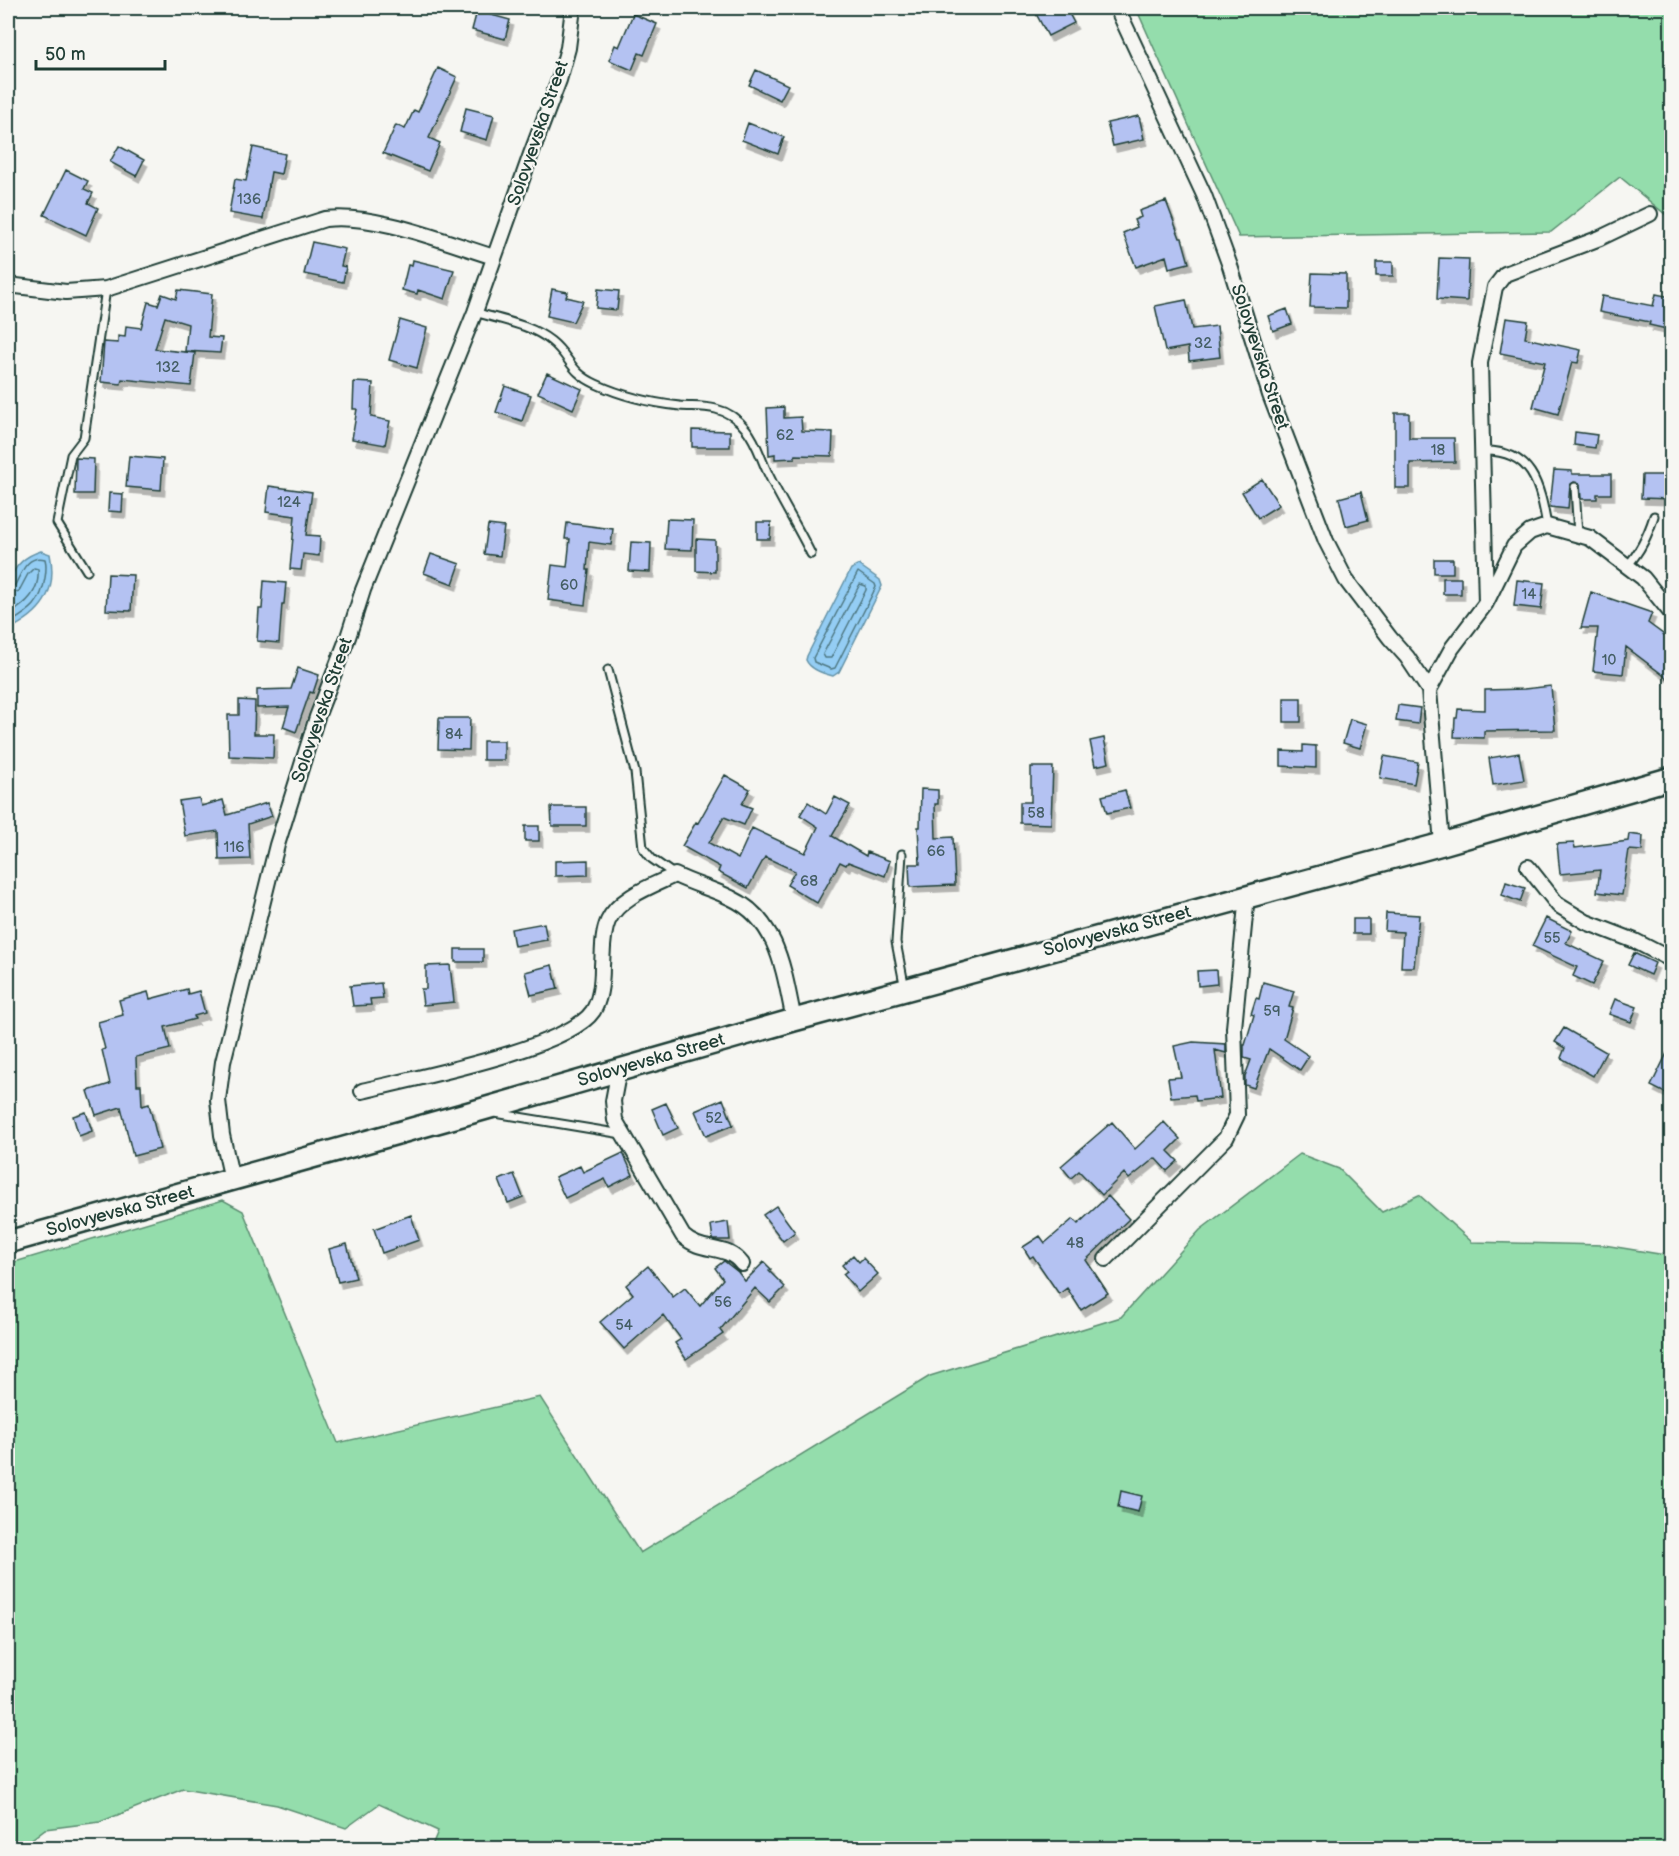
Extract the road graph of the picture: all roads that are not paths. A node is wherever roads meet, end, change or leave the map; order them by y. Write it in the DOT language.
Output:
graph roads {
  1 [pos="573,8"];
  2 [pos="1117,8"];
  3 [pos="1650,213"];
  4 [pos="495,257"];
  5 [pos="8,285"];
  6 [pos="106,289"];
  7 [pos="475,312"];
  8 [pos="1482,451"];
  9 [pos="1575,487"];
  10 [pos="1654,516"];
  11 [pos="1547,526"];
  12 [pos="1578,535"];
  13 [pos="811,554"];
  14 [pos="1628,566"];
  15 [pos="87,571"];
  16 [pos="1486,603"];
  17 [pos="1671,614"];
  18 [pos="608,670"];
  19 [pos="1429,690"];
  20 [pos="1671,778"];
  21 [pos="1442,844"];
  22 [pos="902,854"];
  23 [pos="1528,867"];
  24 [pos="675,875"];
  25 [pos="1247,895"];
  26 [pos="1671,960"];
  27 [pos="905,990"];
  28 [pos="794,1020"];
  29 [pos="620,1069"];
  30 [pos="362,1091"];
  31 [pos="480,1110"];
  32 [pos="622,1134"];
  33 [pos="232,1180"];
  34 [pos="8,1242"];
  35 [pos="1106,1260"];
  36 [pos="742,1263"];
  1 -- 4 [label="street, Solovyevska Street"];
  2 -- 19 [label="street, Solovyevska Street"];
  3 -- 8 [label="street"];
  4 -- 6 [label="street"];
  4 -- 7 [label="street, Solovyevska Street"];
  5 -- 6 [label="street"];
  6 -- 15 [label="lane"];
  7 -- 13 [label="lane"];
  7 -- 33 [label="street, Solovyevska Street"];
  8 -- 11 [label="lane"];
  8 -- 16 [label="street"];
  9 -- 12 [label="lane"];
  10 -- 14 [label="lane"];
  11 -- 12 [label="street"];
  11 -- 16 [label="street"];
  12 -- 14 [label="street"];
  14 -- 17 [label="street"];
  16 -- 19 [label="street"];
  18 -- 24 [label="lane"];
  19 -- 21 [label="street, Solovyevska Street"];
  20 -- 21 [label="main road, Solovyevska Street"];
  21 -- 25 [label="main road, Solovyevska Street"];
  22 -- 27 [label="lane"];
  23 -- 26 [label="street"];
  24 -- 28 [label="street"];
  24 -- 30 [label="street"];
  25 -- 27 [label="main road, Solovyevska Street"];
  25 -- 35 [label="street"];
  27 -- 28 [label="main road, Solovyevska Street"];
  28 -- 29 [label="main road, Solovyevska Street"];
  29 -- 31 [label="main road, Solovyevska Street"];
  29 -- 32 [label="street"];
  31 -- 32 [label="lane"];
  31 -- 33 [label="main road, Solovyevska Street"];
  32 -- 36 [label="street"];
  33 -- 34 [label="main road, Solovyevska Street"];
}
